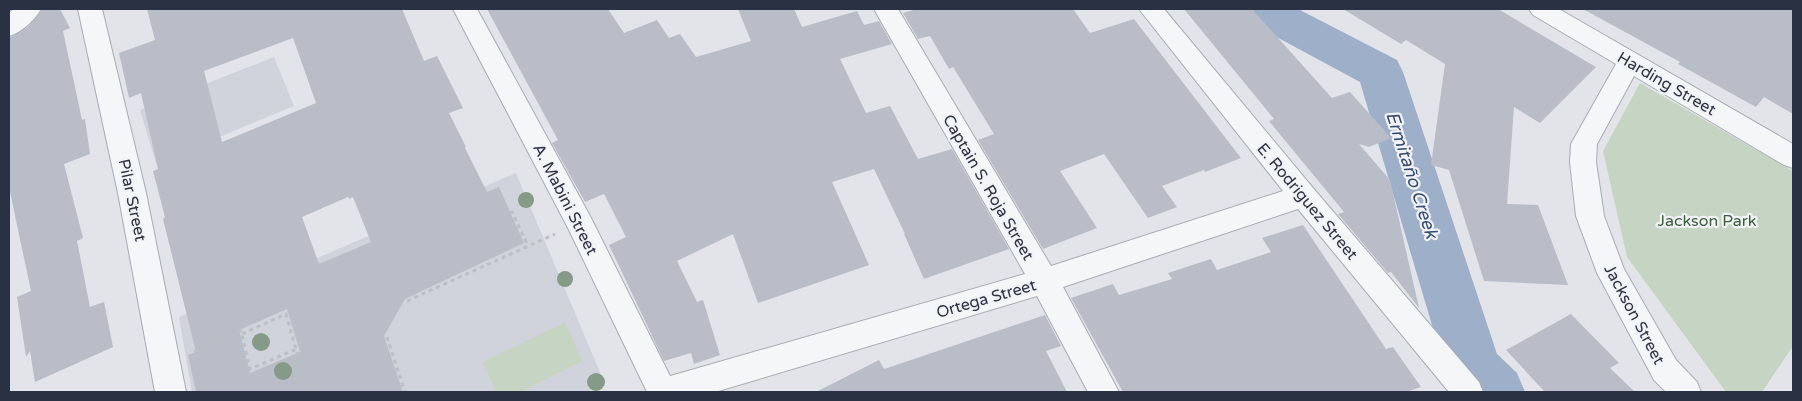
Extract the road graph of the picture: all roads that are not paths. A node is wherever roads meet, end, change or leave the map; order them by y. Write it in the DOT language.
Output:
graph roads {
  1 [pos="29,9"];
  2 [pos="90,9"];
  3 [pos="465,9"];
  4 [pos="886,9"];
  5 [pos="1151,9"];
  6 [pos="1542,9"];
  7 [pos="9,27"];
  8 [pos="1630,61"];
  9 [pos="1793,157"];
  10 [pos="1303,196"];
  11 [pos="1044,281"];
  12 [pos="171,392"];
  13 [pos="665,392"];
  14 [pos="1104,392"];
  15 [pos="1468,392"];
  16 [pos="1686,392"];
  1 -- 7 [label="street"];
  2 -- 12 [label="street, Pilar Street"];
  3 -- 13 [label="street, A. Mabini Street"];
  4 -- 11 [label="street, Captain S. Roja Street"];
  5 -- 10 [label="street, E. Rodriguez Street"];
  6 -- 8 [label="street, Harding Street"];
  8 -- 9 [label="street, Harding Street"];
  8 -- 16 [label="street, Jackson Street"];
  10 -- 11 [label="street, Ortega Street"];
  10 -- 15 [label="street, E. Rodriguez Street"];
  11 -- 13 [label="street, Ortega Street"];
  11 -- 14 [label="street, Captain S. Roja Street"];
}
